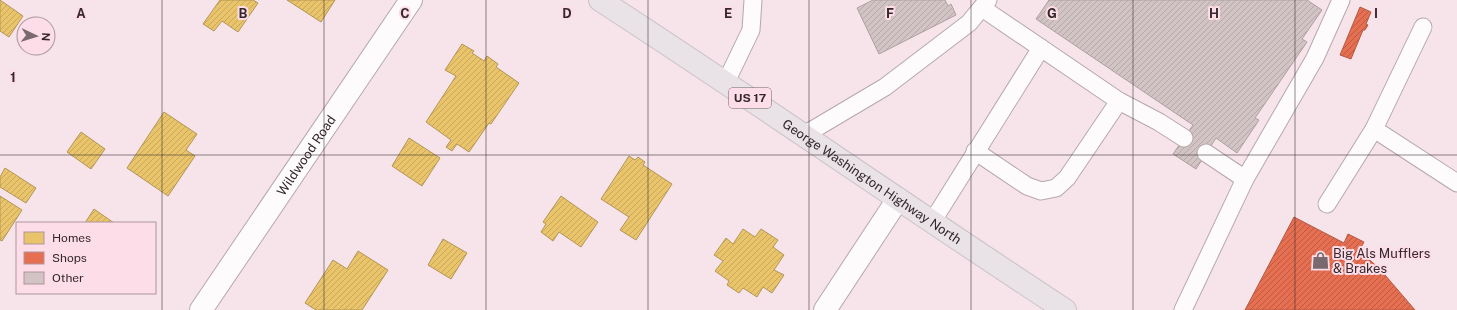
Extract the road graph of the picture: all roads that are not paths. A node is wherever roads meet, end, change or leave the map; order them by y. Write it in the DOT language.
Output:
graph roads {
  1 [pos="411,0"];
  2 [pos="600,0"];
  3 [pos="753,0"];
  4 [pos="1341,0"];
  5 [pos="985,4"];
  6 [pos="1423,27"];
  7 [pos="1041,48"];
  8 [pos="726,82"];
  9 [pos="1119,101"];
  10 [pos="1374,129"];
  11 [pos="804,135"];
  12 [pos="1184,138"];
  13 [pos="975,151"];
  14 [pos="1206,153"];
  15 [pos="1245,179"];
  16 [pos="1457,183"];
  17 [pos="898,199"];
  18 [pos="1328,204"];
  19 [pos="932,222"];
  20 [pos="201,310"];
  21 [pos="825,310"];
  22 [pos="1064,310"];
  23 [pos="1183,310"];
  1 -- 20 [label="street, Wildwood Road"];
  2 -- 8 [label="main road, George Washington Highway North / US 17"];
  3 -- 8 [label="lane"];
  4 -- 15 [label="lane"];
  5 -- 7 [label="lane"];
  5 -- 11 [label="lane"];
  6 -- 10 [label="lane"];
  7 -- 9 [label="lane"];
  7 -- 13 [label="lane"];
  8 -- 11 [label="main road, George Washington Highway North / US 17"];
  9 -- 12 [label="lane"];
  9 -- 13 [label="lane"];
  10 -- 16 [label="lane"];
  10 -- 18 [label="lane"];
  11 -- 17 [label="main road, George Washington Highway North / US 17"];
  13 -- 19 [label="lane"];
  14 -- 15 [label="lane"];
  15 -- 23 [label="lane"];
  17 -- 19 [label="main road, George Washington Highway North / US 17"];
  17 -- 21 [label="street"];
  19 -- 22 [label="main road, George Washington Highway North / US 17"];
}
